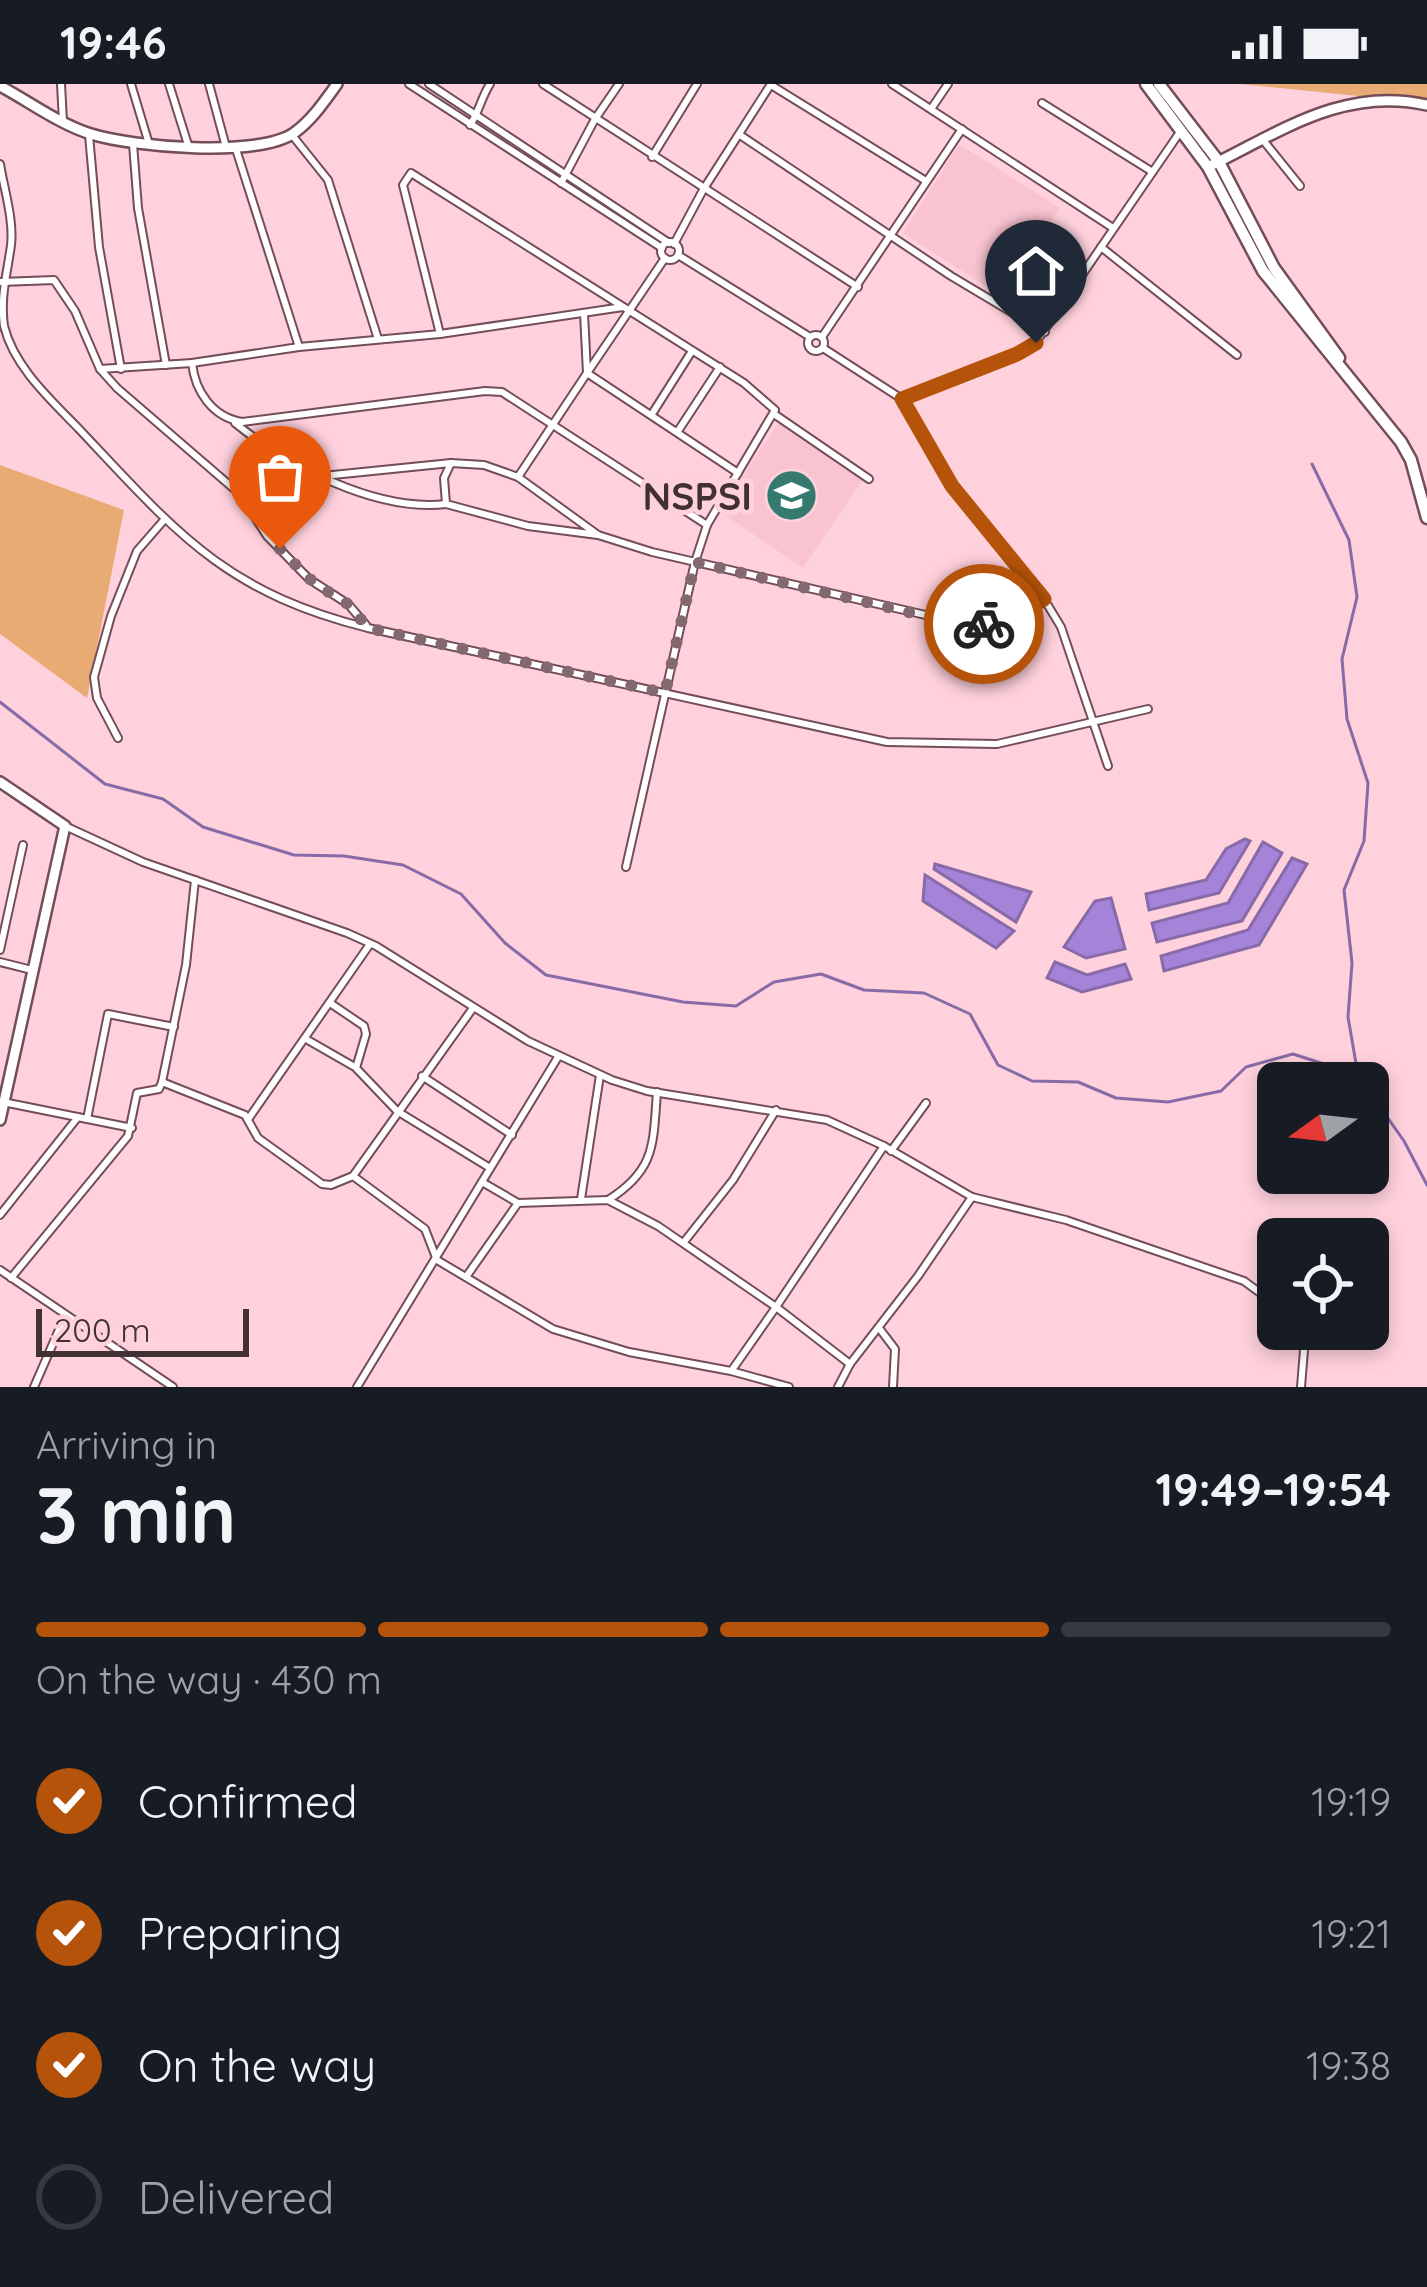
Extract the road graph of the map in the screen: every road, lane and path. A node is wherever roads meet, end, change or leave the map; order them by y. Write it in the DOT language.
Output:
graph roads {
  1 [pos="61,84"];
  2 [pos="131,84"];
  3 [pos="170,84"];
  4 [pos="209,84"];
  5 [pos="337,84"];
  6 [pos="409,84"];
  7 [pos="428,84"];
  8 [pos="490,84"];
  9 [pos="543,84"];
  10 [pos="619,84"];
  11 [pos="697,84"];
  12 [pos="771,84"];
  13 [pos="948,84"];
  14 [pos="1146,84"];
  15 [pos="1159,84"];
  16 [pos="895,85"];
  17 [pos="0,86"];
  18 [pos="477,103"];
  19 [pos="1042,103"];
  20 [pos="1427,105"];
  21 [pos="468,107"];
  22 [pos="932,109"];
  23 [pos="478,114"];
  24 [pos="460,118"];
  25 [pos="595,119"];
  26 [pos="63,122"];
  27 [pos="1186,124"];
  28 [pos="470,125"];
  29 [pos="962,128"];
  30 [pos="89,133"];
  31 [pos="292,134"];
  32 [pos="740,135"];
  33 [pos="1263,140"];
  34 [pos="133,143"];
  35 [pos="149,144"];
  36 [pos="231,146"];
  37 [pos="189,148"];
  38 [pos="652,157"];
  39 [pos="0,164"];
  40 [pos="1214,165"];
  41 [pos="566,172"];
  42 [pos="1152,172"];
  43 [pos="926,181"];
  44 [pos="561,183"];
  45 [pos="1300,186"];
  46 [pos="704,190"];
  47 [pos="1113,228"];
  48 [pos="892,236"];
  49 [pos="668,245"];
  50 [pos="1101,247"];
  51 [pos="678,255"];
  52 [pos="665,259"];
  53 [pos="0,286"];
  54 [pos="858,287"];
  55 [pos="627,309"];
  56 [pos="584,313"];
  57 [pos="1045,332"];
  58 [pos="440,334"];
  59 [pos="810,337"];
  60 [pos="822,337"];
  61 [pos="378,338"];
  62 [pos="299,347"];
  63 [pos="823,348"];
  64 [pos="693,350"];
  65 [pos="1237,355"];
  66 [pos="192,363"];
  67 [pos="166,365"];
  68 [pos="720,367"];
  69 [pos="100,369"];
  70 [pos="121,369"];
  71 [pos="587,373"];
  72 [pos="902,399"];
  73 [pos="652,413"];
  74 [pos="774,414"];
  75 [pos="233,421"];
  76 [pos="552,426"];
  77 [pos="677,431"];
  78 [pos="451,463"];
  79 [pos="738,473"];
  80 [pos="321,476"];
  81 [pos="518,477"];
  82 [pos="869,479"];
  83 [pos="446,504"];
  84 [pos="1427,518"];
  85 [pos="164,520"];
  86 [pos="707,525"];
  87 [pos="598,535"];
  88 [pos="695,562"];
  89 [pos="1044,599"];
  90 [pos="368,628"];
  91 [pos="665,693"];
  92 [pos="1148,709"];
  93 [pos="1095,724"];
  94 [pos="118,738"];
  95 [pos="1108,766"];
  96 [pos="0,782"];
  97 [pos="65,826"];
  98 [pos="22,845"];
  99 [pos="626,867"];
  100 [pos="195,880"];
  101 [pos="370,944"];
  102 [pos="0,950"];
  103 [pos="0,962"];
  104 [pos="34,970"];
  105 [pos="330,1004"];
  106 [pos="473,1008"];
  107 [pos="174,1027"];
  108 [pos="306,1039"];
  109 [pos="558,1057"];
  110 [pos="356,1068"];
  111 [pos="600,1075"];
  112 [pos="422,1076"];
  113 [pos="162,1082"];
  114 [pos="657,1093"];
  115 [pos="2,1102"];
  116 [pos="926,1103"];
  117 [pos="776,1110"];
  118 [pos="397,1111"];
  119 [pos="82,1118"];
  120 [pos="249,1118"];
  121 [pos="0,1120"];
  122 [pos="132,1127"];
  123 [pos="512,1135"];
  124 [pos="888,1148"];
  125 [pos="490,1168"];
  126 [pos="353,1176"];
  127 [pos="482,1182"];
  128 [pos="972,1197"];
  129 [pos="580,1199"];
  130 [pos="608,1200"];
  131 [pos="518,1203"];
  132 [pos="0,1215"];
  133 [pos="684,1243"];
  134 [pos="437,1260"];
  135 [pos="0,1270"];
  136 [pos="466,1277"];
  137 [pos="11,1278"];
  138 [pos="1257,1290"];
  139 [pos="776,1307"];
  140 [pos="65,1316"];
  141 [pos="879,1328"];
  142 [pos="1304,1350"];
  143 [pos="850,1364"];
  144 [pos="731,1371"];
  145 [pos="168,1386"];
  146 [pos="34,1387"];
  147 [pos="357,1387"];
  148 [pos="789,1387"];
  149 [pos="838,1387"];
  150 [pos="893,1387"];
  151 [pos="1301,1387"];
  1 -- 26 [label="street"];
  2 -- 35 [label="street"];
  3 -- 37 [label="street"];
  4 -- 36 [label="street"];
  5 -- 31 [label="street"];
  6 -- 24 [label="street"];
  7 -- 21 [label="street"];
  8 -- 18 [label="street"];
  9 -- 25 [label="street"];
  10 -- 25 [label="street"];
  11 -- 38 [label="street"];
  12 -- 32 [label="street"];
  12 -- 43 [label="street"];
  13 -- 22 [label="street"];
  14 -- 27 [label="highway"];
  15 -- 27 [label="highway"];
  16 -- 22 [label="street"];
  17 -- 26 [label="street"];
  18 -- 21 [label="street"];
  18 -- 23 [label="street"];
  19 -- 42 [label="street"];
  20 -- 33 [label="street"];
  21 -- 23 [label="street"];
  21 -- 24 [label="street"];
  22 -- 29 [label="street"];
  23 -- 28 [label="street"];
  23 -- 41 [label="street"];
  24 -- 28 [label="street"];
  25 -- 38 [label="street"];
  25 -- 41 [label="street"];
  26 -- 30 [label="street"];
  27 -- 40 [label="highway"];
  27 -- 42 [label="street"];
  28 -- 44 [label="street"];
  29 -- 43 [label="street"];
  29 -- 47 [label="street"];
  30 -- 34 [label="street"];
  30 -- 70 [label="street"];
  31 -- 36 [label="street"];
  31 -- 61 [label="street"];
  32 -- 46 [label="street"];
  32 -- 48 [label="street"];
  33 -- 40 [label="street"];
  33 -- 45 [label="street"];
  34 -- 35 [label="street"];
  34 -- 67 [label="street"];
  35 -- 37 [label="street"];
  36 -- 37 [label="street"];
  36 -- 62 [label="street"];
  38 -- 46 [label="street"];
  39 -- 53 [label="street"];
  40 -- 84 [label="highway"];
  41 -- 44 [label="street"];
  41 -- 49 [label="street"];
  42 -- 47 [label="street"];
  43 -- 48 [label="street"];
  44 -- 49 [label="street"];
  46 -- 49 [label="street"];
  46 -- 54 [label="street"];
  47 -- 50 [label="street"];
  48 -- 54 [label="street"];
  48 -- 57 [label="street"];
  49 -- 51 [label="street"];
  49 -- 52 [label="street"];
  50 -- 57 [label="street"];
  50 -- 65 [label="street"];
  51 -- 52 [label="street"];
  51 -- 59 [label="street"];
  52 -- 55 [label="street"];
  53 -- 69 [label="street"];
  53 -- 85 [label="street"];
  54 -- 60 [label="street"];
  55 -- 56 [label="street"];
  55 -- 58 [label="street"];
  55 -- 64 [label="street"];
  55 -- 71 [label="street"];
  56 -- 58 [label="street"];
  56 -- 71 [label="street"];
  57 -- 72 [label="street"];
  58 -- 61 [label="street"];
  59 -- 60 [label="street"];
  59 -- 63 [label="street"];
  60 -- 63 [label="street"];
  61 -- 62 [label="street"];
  62 -- 66 [label="street"];
  63 -- 72 [label="street"];
  64 -- 68 [label="street"];
  64 -- 73 [label="street"];
  66 -- 67 [label="street"];
  66 -- 75 [label="street"];
  67 -- 70 [label="street"];
  68 -- 74 [label="street"];
  68 -- 77 [label="street"];
  69 -- 70 [label="street"];
  69 -- 90 [label="street"];
  71 -- 73 [label="street"];
  71 -- 76 [label="street"];
  72 -- 89 [label="street"];
  73 -- 77 [label="street"];
  74 -- 79 [label="street"];
  74 -- 82 [label="street"];
  75 -- 76 [label="street"];
  75 -- 80 [label="street"];
  76 -- 81 [label="street"];
  76 -- 86 [label="street"];
  77 -- 79 [label="street"];
  78 -- 80 [label="street"];
  78 -- 81 [label="street"];
  78 -- 83 [label="street"];
  79 -- 86 [label="street"];
  80 -- 83 [label="street"];
  81 -- 87 [label="street"];
  83 -- 87 [label="street"];
  85 -- 90 [label="street"];
  85 -- 94 [label="street"];
  86 -- 88 [label="street"];
  87 -- 88 [label="street"];
  88 -- 89 [label="street"];
  88 -- 91 [label="street"];
  89 -- 93 [label="street"];
  90 -- 91 [label="street"];
  91 -- 93 [label="street"];
  91 -- 99 [label="street"];
  92 -- 93 [label="street"];
  93 -- 95 [label="street"];
  96 -- 97 [label="street"];
  97 -- 100 [label="street"];
  97 -- 104 [label="street"];
  98 -- 102 [label="street"];
  100 -- 101 [label="street"];
  100 -- 107 [label="street"];
  101 -- 105 [label="street"];
  101 -- 106 [label="street"];
  103 -- 104 [label="street"];
  104 -- 115 [label="street"];
  105 -- 108 [label="street"];
  105 -- 110 [label="street"];
  106 -- 109 [label="street"];
  106 -- 112 [label="street"];
  107 -- 113 [label="street"];
  107 -- 119 [label="street"];
  108 -- 110 [label="street"];
  108 -- 120 [label="street"];
  109 -- 111 [label="street"];
  109 -- 123 [label="street"];
  110 -- 118 [label="street"];
  111 -- 114 [label="street"];
  111 -- 129 [label="street"];
  112 -- 118 [label="street"];
  112 -- 123 [label="street"];
  113 -- 120 [label="street"];
  113 -- 122 [label="street"];
  114 -- 117 [label="street"];
  114 -- 130 [label="street"];
  115 -- 119 [label="street"];
  115 -- 121 [label="street"];
  116 -- 124 [label="street"];
  117 -- 124 [label="street"];
  117 -- 133 [label="street"];
  118 -- 125 [label="street"];
  118 -- 126 [label="street"];
  119 -- 122 [label="street"];
  119 -- 132 [label="street"];
  120 -- 126 [label="street"];
  122 -- 137 [label="street"];
  123 -- 125 [label="street"];
  124 -- 128 [label="street"];
  124 -- 139 [label="street"];
  125 -- 127 [label="street"];
  126 -- 134 [label="street"];
  127 -- 131 [label="street"];
  127 -- 134 [label="street"];
  128 -- 138 [label="street"];
  128 -- 141 [label="street"];
  129 -- 130 [label="street"];
  129 -- 131 [label="street"];
  130 -- 133 [label="street"];
  131 -- 136 [label="street"];
  133 -- 139 [label="street"];
  134 -- 136 [label="street"];
  134 -- 147 [label="street"];
  135 -- 137 [label="street"];
  136 -- 144 [label="street"];
  137 -- 140 [label="street"];
  139 -- 143 [label="street"];
  139 -- 144 [label="street"];
  140 -- 145 [label="street"];
  140 -- 146 [label="street"];
  141 -- 143 [label="street"];
  141 -- 150 [label="street"];
  142 -- 151 [label="street"];
  143 -- 149 [label="street"];
  144 -- 148 [label="street"];
}
